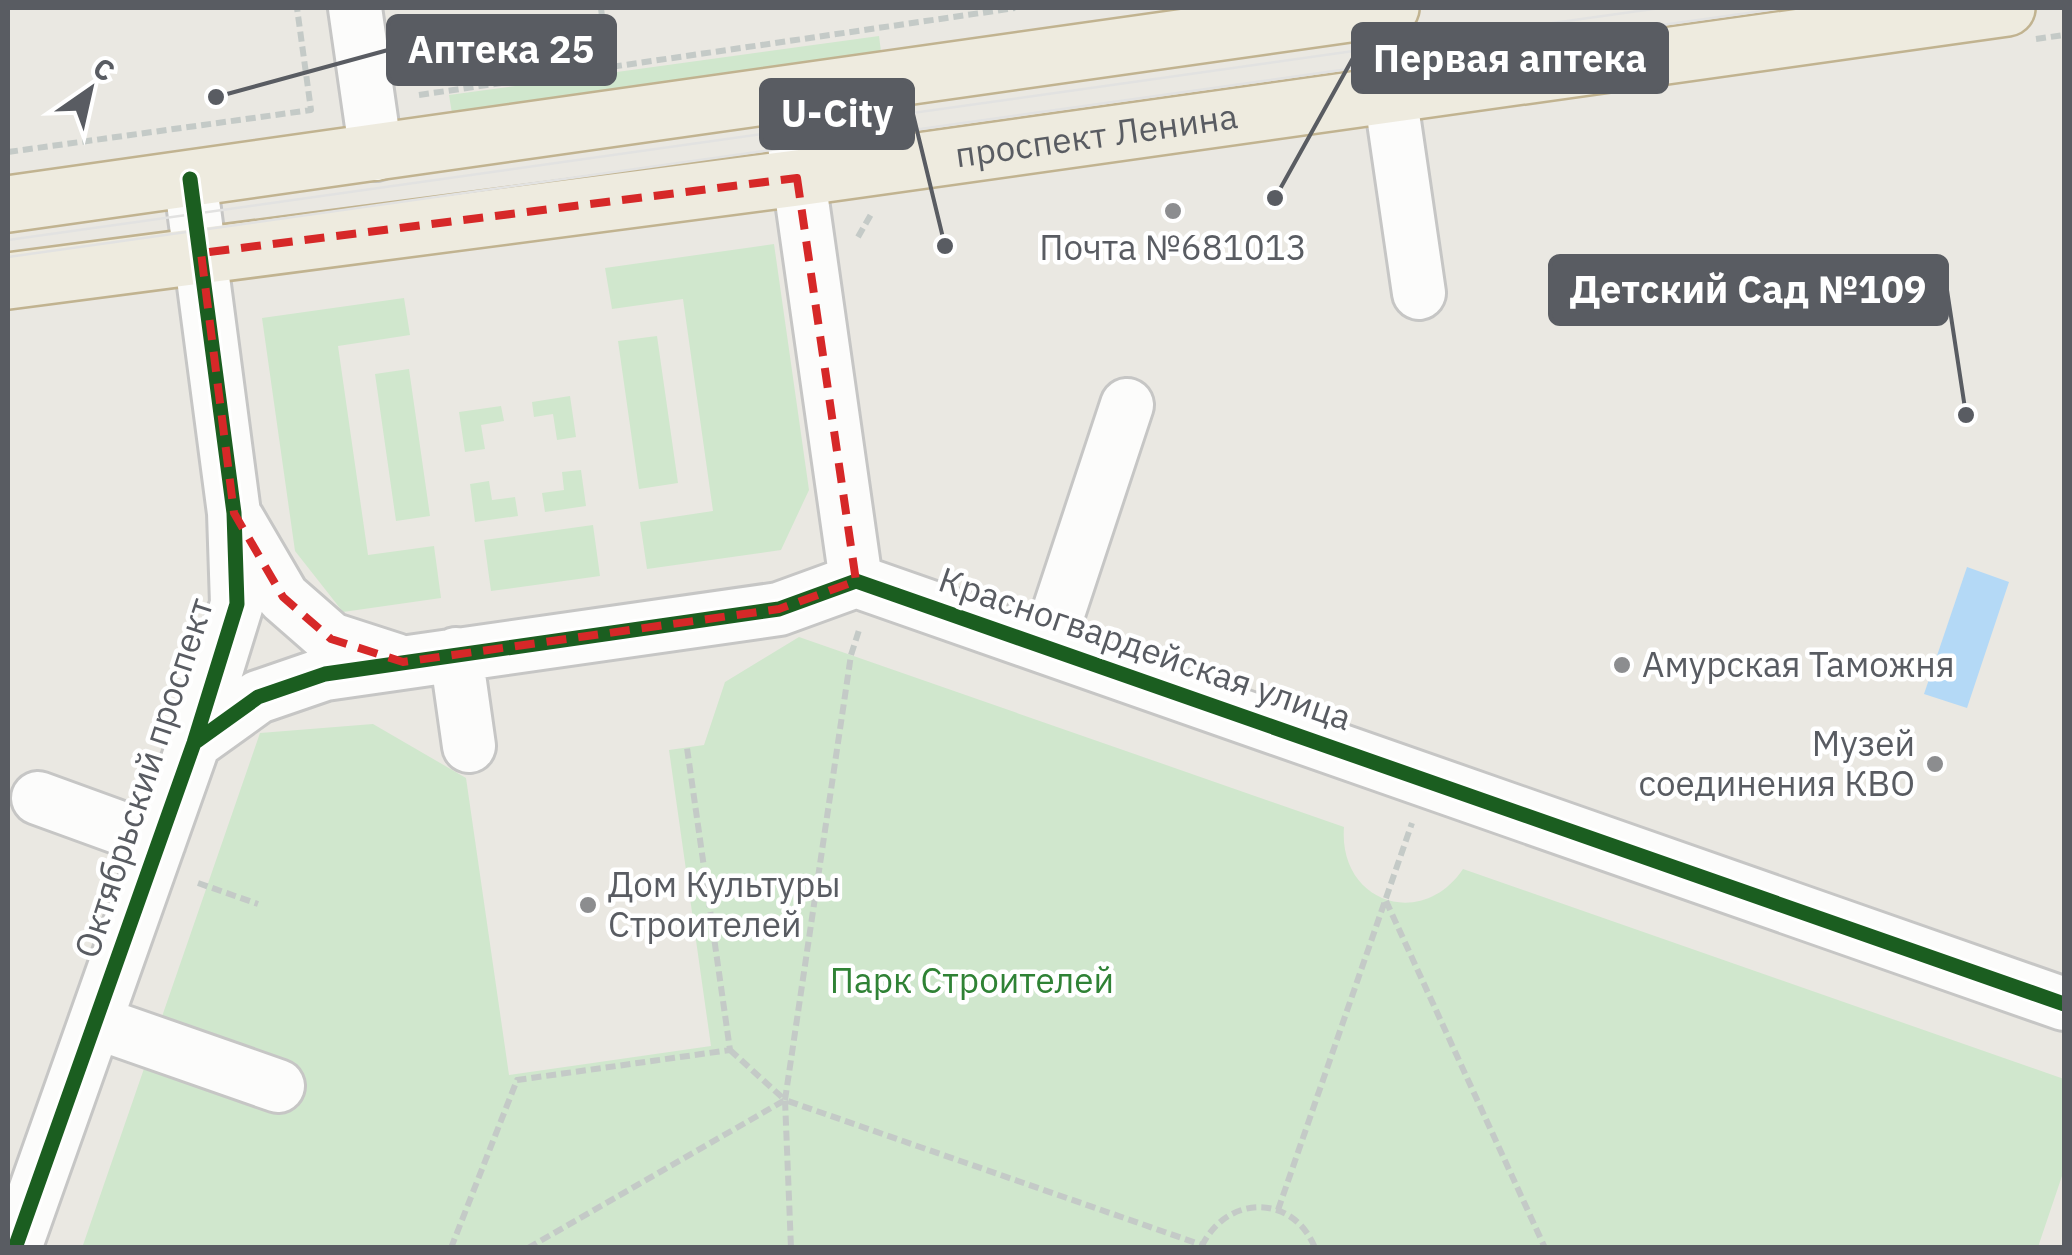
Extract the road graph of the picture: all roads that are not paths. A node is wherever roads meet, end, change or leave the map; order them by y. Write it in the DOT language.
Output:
graph roads {
  1 [pos="355,8"];
  2 [pos="1391,8"];
  3 [pos="2007,8"];
  4 [pos="1390,94"];
  5 [pos="786,96"];
  6 [pos="376,154"];
  7 [pos="797,178"];
  8 [pos="190,179"];
  9 [pos="8,204"];
  10 [pos="201,253"];
  11 [pos="8,281"];
  12 [pos="1419,293"];
  13 [pos="1126,405"];
  14 [pos="234,513"];
  15 [pos="858,604"];
  16 [pos="1047,647"];
  17 [pos="456,654"];
  18 [pos="402,662"];
  19 [pos="194,744"];
  20 [pos="469,746"];
  21 [pos="38,798"];
  22 [pos="159,842"];
  23 [pos="2064,1004"];
  24 [pos="95,1022"];
  25 [pos="278,1086"];
  26 [pos="15,1248"];
  1 -- 6 [label="street"];
  2 -- 5 [label="highway"];
  3 -- 4 [label="highway, проспект Ленина"];
  4 -- 7 [label="highway, проспект Ленина"];
  4 -- 12 [label="street"];
  5 -- 6 [label="highway"];
  5 -- 7 [label="street"];
  6 -- 8 [label="highway"];
  7 -- 10 [label="highway, проспект Ленина"];
  7 -- 15 [label="street"];
  8 -- 9 [label="highway"];
  8 -- 10 [label="street, Октябрьский проспект"];
  10 -- 11 [label="highway, проспект Ленина"];
  10 -- 14 [label="street, Октябрьский проспект"];
  13 -- 16 [label="street"];
  14 -- 18 [label="street"];
  14 -- 19 [label="street, Октябрьский проспект"];
  15 -- 16 [label="street, Красногвардейская улица"];
  15 -- 17 [label="street"];
  16 -- 23 [label="street, Красногвардейская улица"];
  17 -- 18 [label="street"];
  17 -- 20 [label="street"];
  18 -- 19 [label="street"];
  19 -- 22 [label="street, Октябрьский проспект"];
  21 -- 22 [label="street"];
  22 -- 24 [label="street, Октябрьский проспект"];
  24 -- 25 [label="street"];
  24 -- 26 [label="street, Октябрьский проспект"];
}
